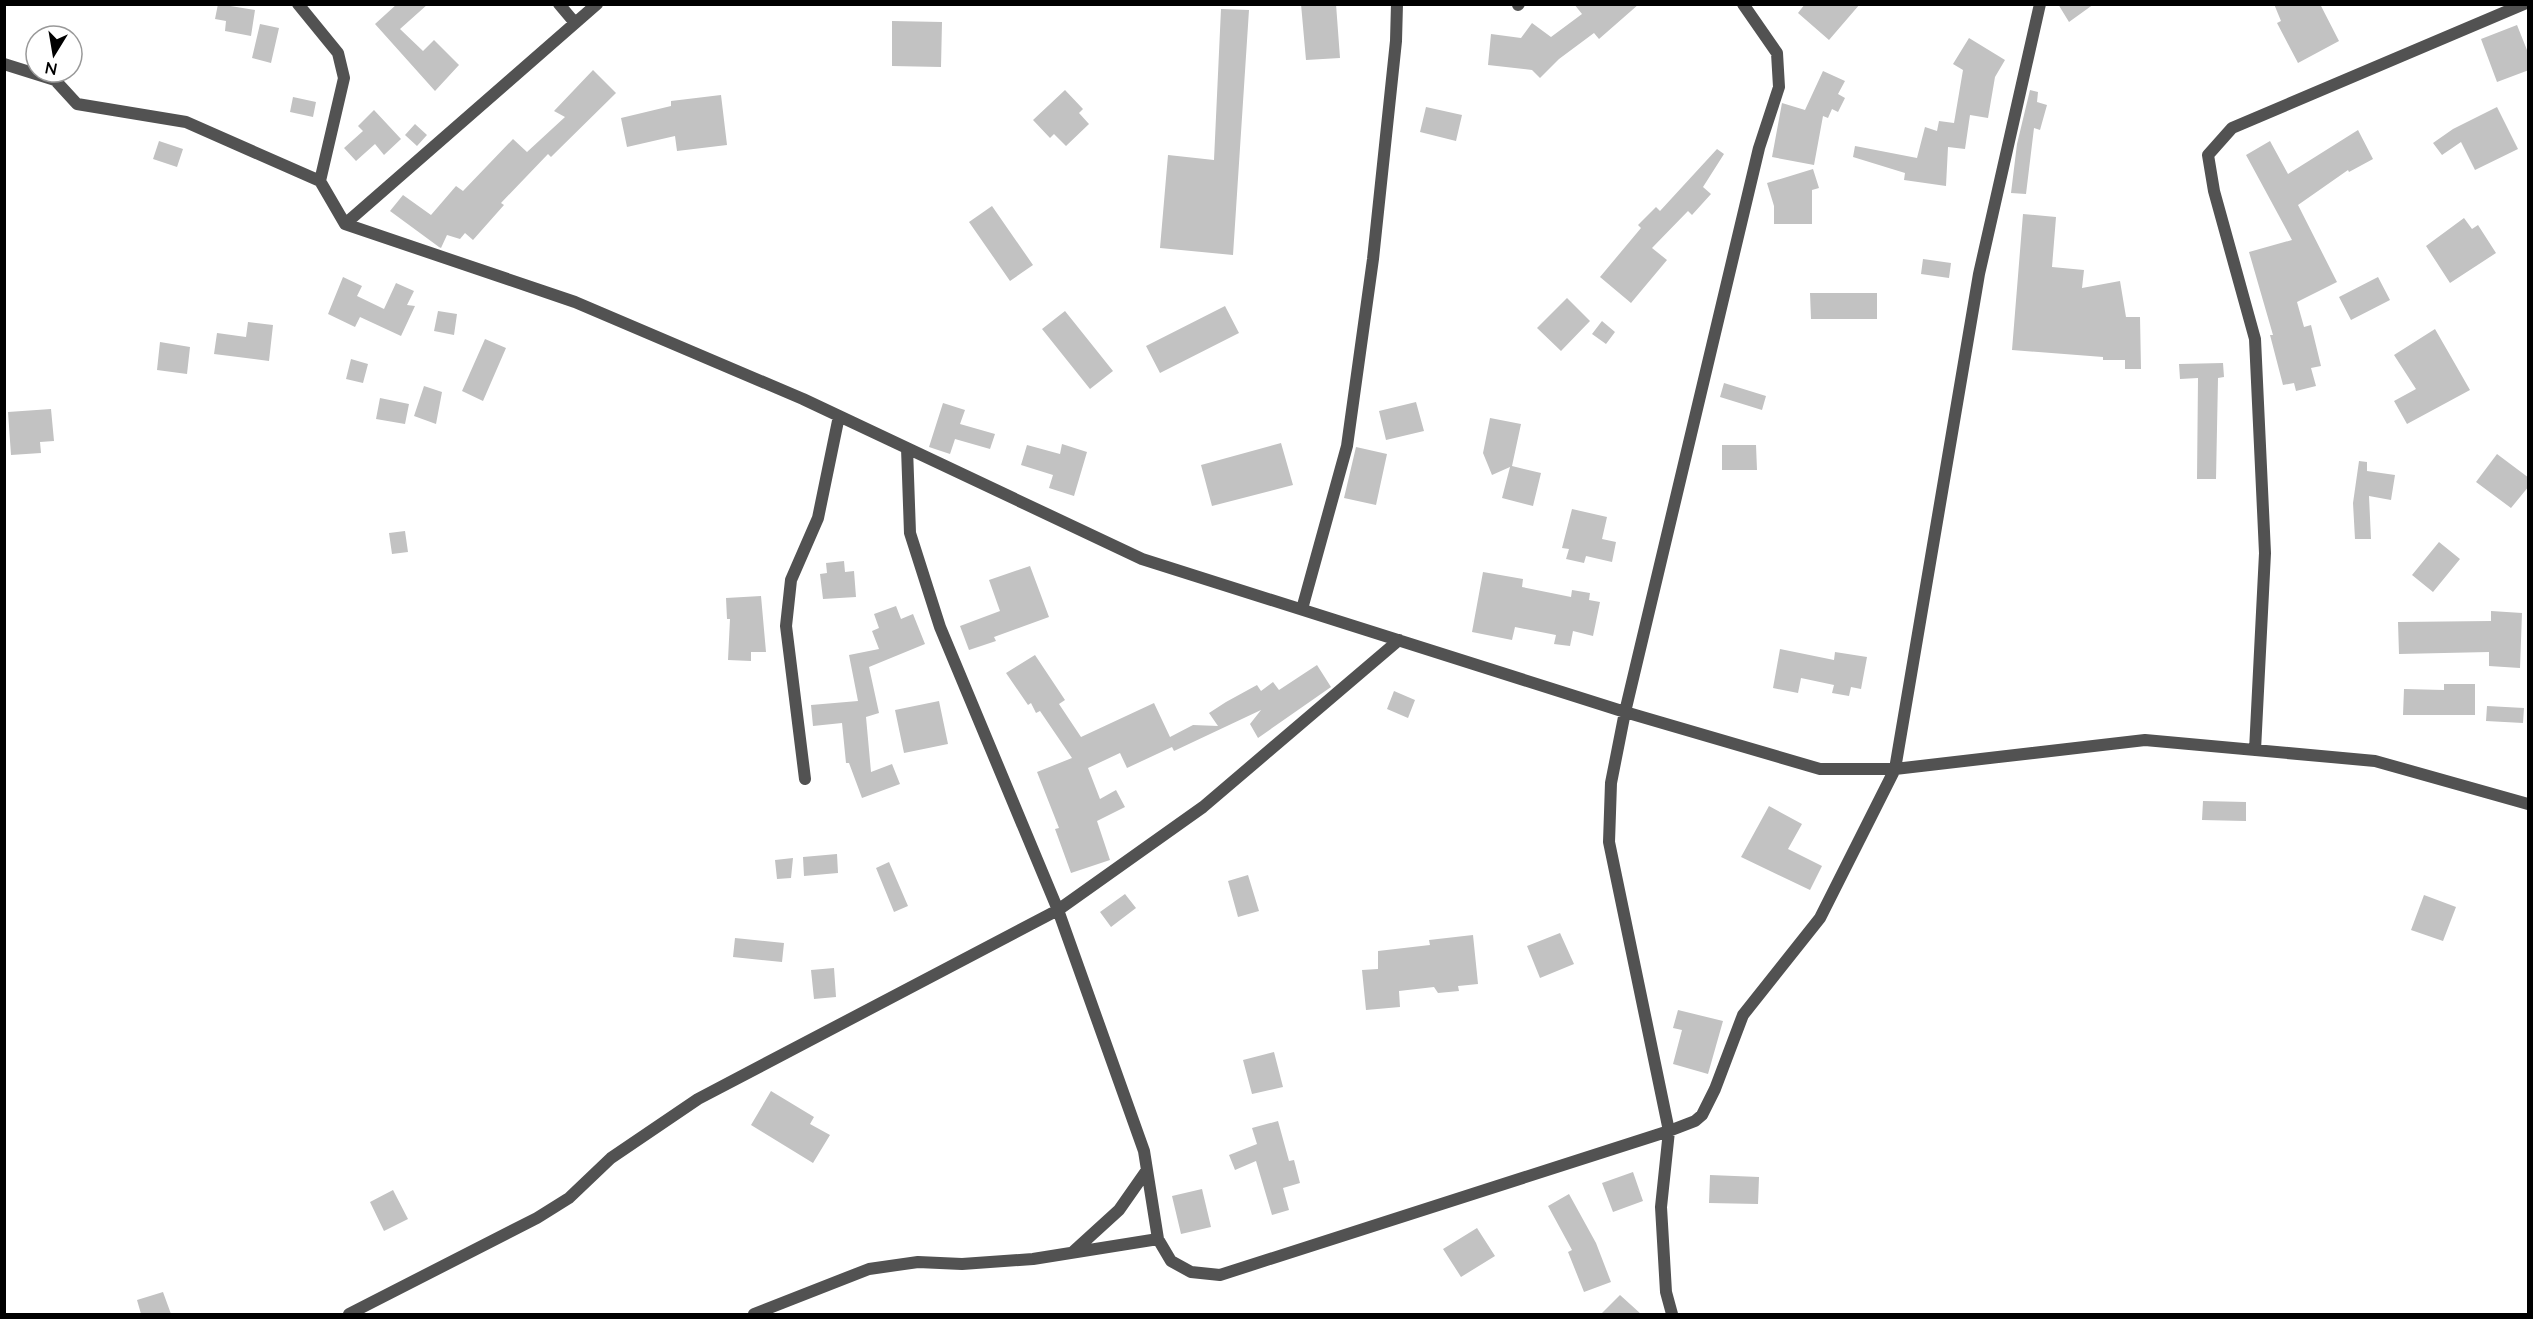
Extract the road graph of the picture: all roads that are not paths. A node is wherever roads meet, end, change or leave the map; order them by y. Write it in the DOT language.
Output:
graph roads {
  1 [pos="298,4"];
  2 [pos="559,4"];
  3 [pos="597,4"];
  4 [pos="1398,4"];
  5 [pos="1743,4"];
  6 [pos="2040,4"];
  7 [pos="2524,4"];
  8 [pos="2498,10"];
  9 [pos="575,23"];
  10 [pos="4,64"];
  11 [pos="320,181"];
  12 [pos="345,224"];
  13 [pos="839,416"];
  14 [pos="907,448"];
  15 [pos="1302,609"];
  16 [pos="1399,640"];
  17 [pos="1624,712"];
  18 [pos="2256,750"];
  19 [pos="1895,769"];
  20 [pos="805,779"];
  21 [pos="2529,804"];
  22 [pos="1058,910"];
  23 [pos="1670,1131"];
  24 [pos="1147,1170"];
  25 [pos="1158,1239"];
  26 [pos="1074,1251"];
  27 [pos="349,1314"];
  28 [pos="754,1314"];
  29 [pos="1672,1314"];
  1 -- 11 [label="street"];
  2 -- 9 [label="street"];
  3 -- 9 [label="street"];
  4 -- 15 [label="street"];
  5 -- 17 [label="street"];
  6 -- 19 [label="street"];
  7 -- 8 [label="street"];
  8 -- 18 [label="street"];
  9 -- 12 [label="street"];
  10 -- 11 [label="street"];
  11 -- 12 [label="street"];
  12 -- 13 [label="street"];
  13 -- 14 [label="street"];
  13 -- 20 [label="street"];
  14 -- 15 [label="street"];
  14 -- 22 [label="street"];
  15 -- 16 [label="street"];
  16 -- 17 [label="street"];
  16 -- 22 [label="street"];
  17 -- 19 [label="street"];
  17 -- 23 [label="street"];
  18 -- 19 [label="street"];
  18 -- 21 [label="street"];
  19 -- 23 [label="street"];
  22 -- 24 [label="street"];
  22 -- 27 [label="street"];
  23 -- 25 [label="street"];
  23 -- 29 [label="street"];
  24 -- 25 [label="street"];
  24 -- 26 [label="street"];
  25 -- 26 [label="street"];
  26 -- 28 [label="street"];
}
